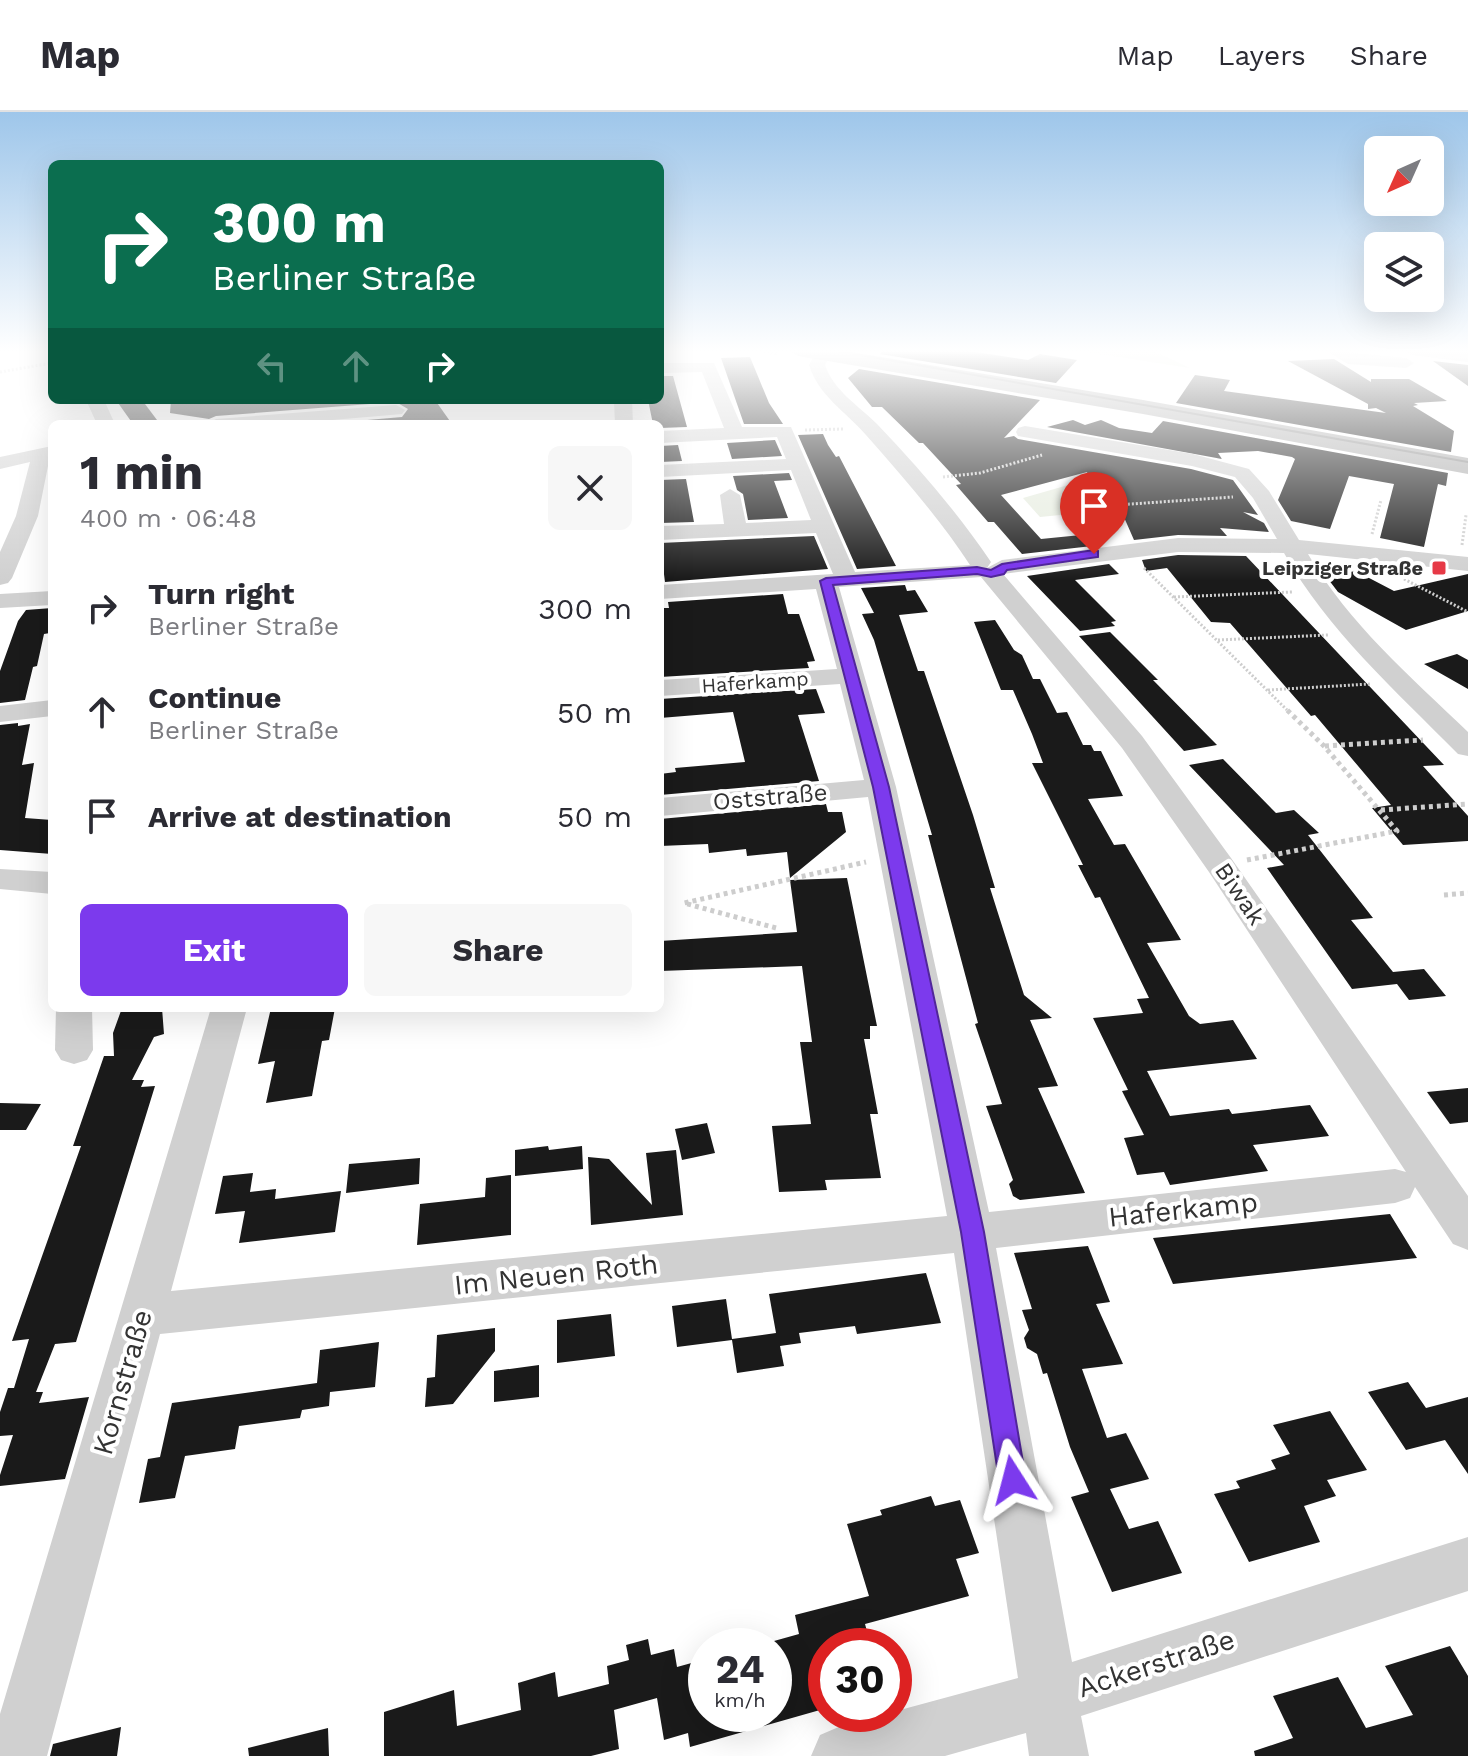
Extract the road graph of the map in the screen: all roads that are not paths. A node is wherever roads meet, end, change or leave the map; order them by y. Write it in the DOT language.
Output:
graph roads {
  1 [pos="732,427"];
  2 [pos="869,427"];
  3 [pos="1253,427"];
  4 [pos="1317,427"];
  5 [pos="1025,432"];
  6 [pos="735,433"];
  7 [pos="664,437"];
  8 [pos="47,453"];
  9 [pos="1468,455"];
  10 [pos="0,463"];
  11 [pos="799,464"];
  12 [pos="1468,466"];
  13 [pos="664,471"];
  14 [pos="730,495"];
  15 [pos="48,514"];
  16 [pos="27,516"];
  17 [pos="825,526"];
  18 [pos="736,529"];
  19 [pos="664,533"];
  20 [pos="1291,546"];
  21 [pos="1464,564"];
  22 [pos="987,568"];
  23 [pos="0,578"];
  24 [pos="836,581"];
  25 [pos="664,592"];
  26 [pos="48,598"];
  27 [pos="0,601"];
  28 [pos="850,676"];
  29 [pos="664,688"];
  30 [pos="48,708"];
  31 [pos="0,714"];
  32 [pos="1463,743"];
  33 [pos="881,787"];
  34 [pos="664,807"];
  35 [pos="0,879"];
  36 [pos="48,883"];
  37 [pos="74,1012"];
  38 [pos="228,1012"];
  39 [pos="74,1050"];
  40 [pos="1395,1186"];
  41 [pos="1468,1231"];
  42 [pos="972,1232"];
  43 [pos="140,1315"];
  44 [pos="1468,1564"];
  45 [pos="1048,1698"];
  46 [pos="17,1756"];
  47 [pos="841,1756"];
  48 [pos="1059,1756"];
  1 -- 6 [label="street"];
  2 -- 22 [label="street, Biwak"];
  3 -- 12 [label="main road"];
  4 -- 9 [label="main road"];
  5 -- 20 [label="street"];
  6 -- 7 [label="street"];
  6 -- 11 [label="street"];
  8 -- 10 [label="street"];
  8 -- 16 [label="street"];
  11 -- 13 [label="street"];
  11 -- 17 [label="street"];
  14 -- 18 [label="street"];
  15 -- 16 [label="street"];
  16 -- 23 [label="street"];
  17 -- 18 [label="street"];
  17 -- 24 [label="street"];
  18 -- 19 [label="street"];
  20 -- 21 [label="street"];
  20 -- 22 [label="street"];
  20 -- 32 [label="street"];
  22 -- 24 [label="street"];
  22 -- 41 [label="street, Biwak"];
  24 -- 25 [label="street"];
  24 -- 28 [label="street"];
  26 -- 27 [label="street"];
  28 -- 29 [label="street, Haferkamp"];
  28 -- 33 [label="street"];
  30 -- 31 [label="street"];
  33 -- 34 [label="street, Oststraße"];
  33 -- 42 [label="street"];
  35 -- 36 [label="street"];
  37 -- 39 [label="street"];
  38 -- 43 [label="street, Kornstraße"];
  40 -- 42 [label="street, Haferkamp"];
  42 -- 43 [label="street, Im Neuen Roth"];
  42 -- 45 [label="street"];
  43 -- 46 [label="street, Kornstraße"];
  44 -- 45 [label="street, Ackerstraße"];
  45 -- 47 [label="street, Ackerstraße"];
  45 -- 48 [label="street"];
}
